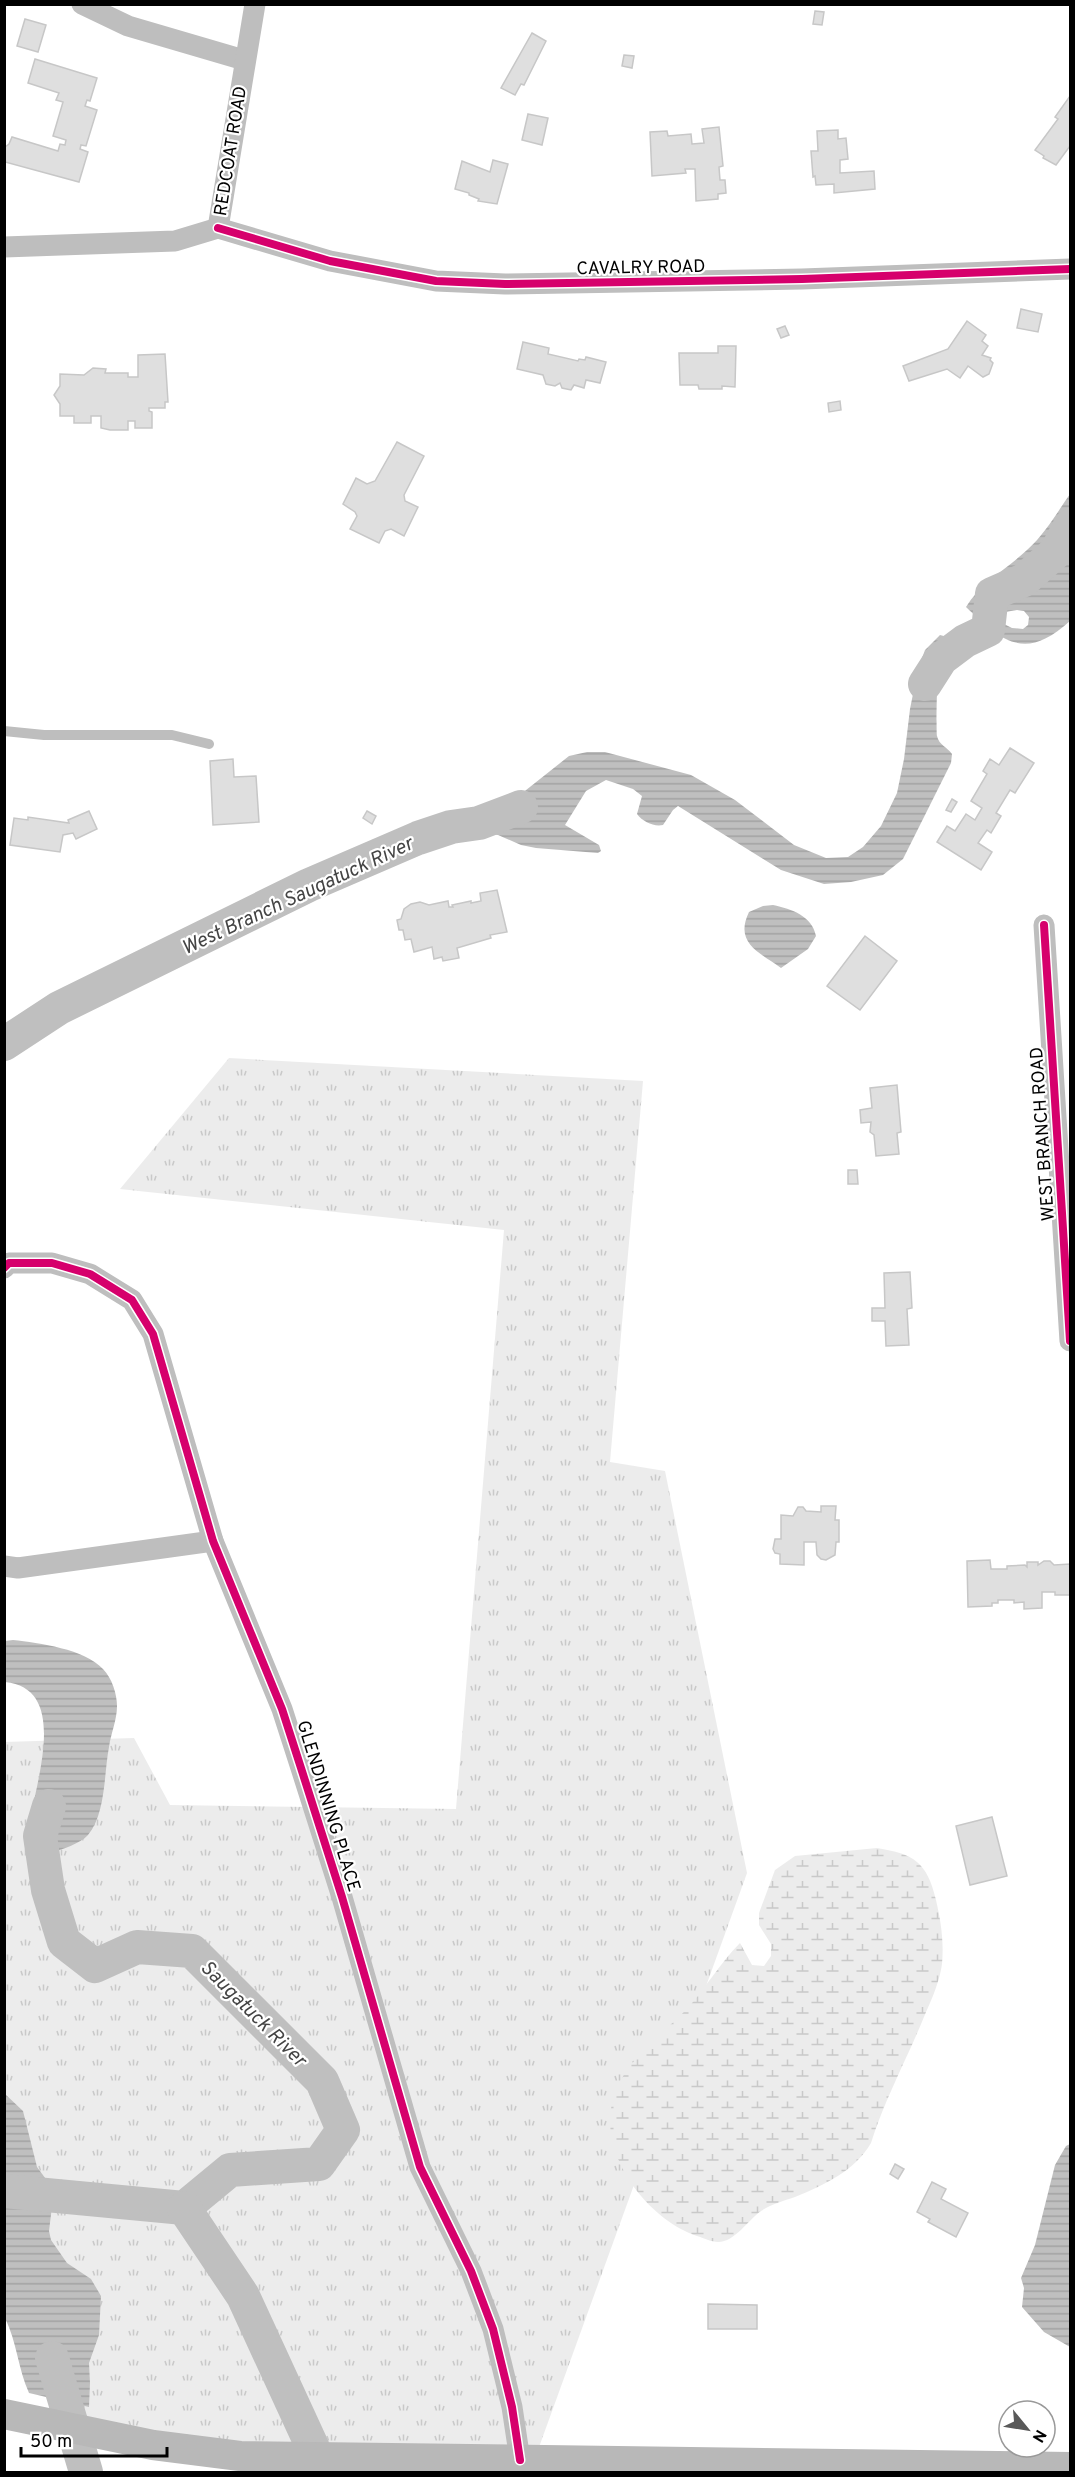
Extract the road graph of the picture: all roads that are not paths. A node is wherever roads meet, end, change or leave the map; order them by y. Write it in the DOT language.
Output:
graph roads {
  1 [pos="82,4"];
  2 [pos="255,4"];
  3 [pos="244,60"];
  4 [pos="218,228"];
  5 [pos="4,247"];
  6 [pos="1071,269"];
  7 [pos="4,731"];
  8 [pos="209,744"];
  9 [pos="1044,925"];
  10 [pos="6,1265"];
  11 [pos="1071,1341"];
  12 [pos="213,1541"];
  13 [pos="4,1566"];
  14 [pos="4,2414"];
  15 [pos="520,2460"];
  16 [pos="1071,2466"];
  1 -- 3 [label="street"];
  2 -- 3 [label="street, REDCOAT ROAD"];
  3 -- 4 [label="street, REDCOAT ROAD"];
  4 -- 5 [label="street, REDCOAT ROAD"];
  4 -- 6 [label="street, CAVALRY ROAD"];
  7 -- 8 [label="lane"];
  9 -- 11 [label="street, WEST BRANCH ROAD"];
  10 -- 12 [label="street, GLENDINNING PLACE"];
  12 -- 13 [label="street"];
  12 -- 15 [label="street, GLENDINNING PLACE"];
  14 -- 15 [label="main road"];
  15 -- 16 [label="main road"];
}
